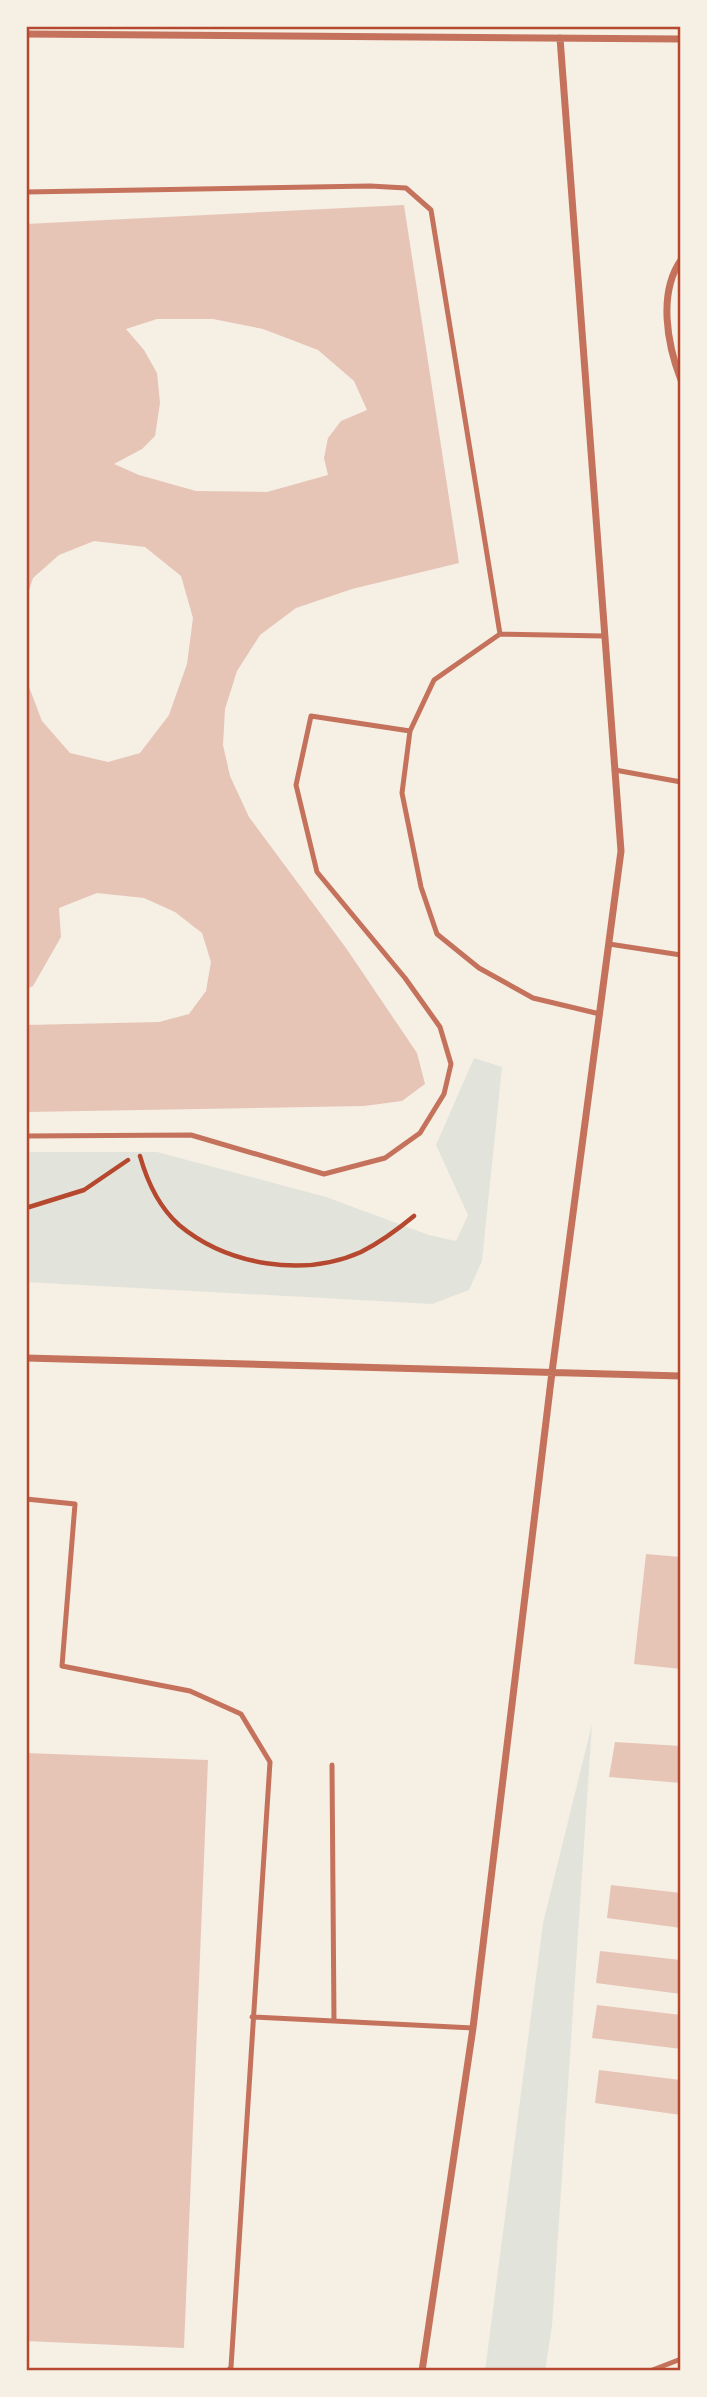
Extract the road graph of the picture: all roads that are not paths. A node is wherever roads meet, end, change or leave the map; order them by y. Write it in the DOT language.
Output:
graph roads {
  1 [pos="101,31"];
  2 [pos="26,34"];
  3 [pos="560,38"];
  4 [pos="681,39"];
  5 [pos="26,192"];
  6 [pos="681,260"];
  7 [pos="681,380"];
  8 [pos="500,634"];
  9 [pos="604,636"];
  10 [pos="410,731"];
  11 [pos="615,770"];
  12 [pos="681,782"];
  13 [pos="609,944"];
  14 [pos="681,955"];
  15 [pos="600,1014"];
  16 [pos="26,1136"];
  17 [pos="26,1358"];
  18 [pos="552,1372"];
  19 [pos="681,1376"];
  20 [pos="26,1499"];
  21 [pos="332,1765"];
  22 [pos="252,2017"];
  23 [pos="334,2021"];
  24 [pos="473,2028"];
  25 [pos="681,2359"];
  26 [pos="228,2371"];
  27 [pos="422,2371"];
  28 [pos="650,2371"];
  1 -- 2 [label="street"];
  1 -- 3 [label="street"];
  3 -- 4 [label="street"];
  3 -- 9 [label="street"];
  5 -- 8 [label="lane"];
  6 -- 7 [label="street"];
  8 -- 9 [label="lane"];
  8 -- 10 [label="lane"];
  9 -- 11 [label="street"];
  10 -- 15 [label="lane"];
  10 -- 16 [label="lane"];
  11 -- 12 [label="lane"];
  11 -- 13 [label="street"];
  13 -- 14 [label="lane"];
  13 -- 15 [label="street"];
  15 -- 18 [label="street"];
  17 -- 18 [label="street"];
  18 -- 19 [label="street"];
  18 -- 24 [label="street"];
  20 -- 22 [label="lane"];
  21 -- 23 [label="lane"];
  22 -- 23 [label="lane"];
  22 -- 26 [label="lane"];
  23 -- 24 [label="lane"];
  24 -- 27 [label="street"];
  25 -- 28 [label="lane"];
}
